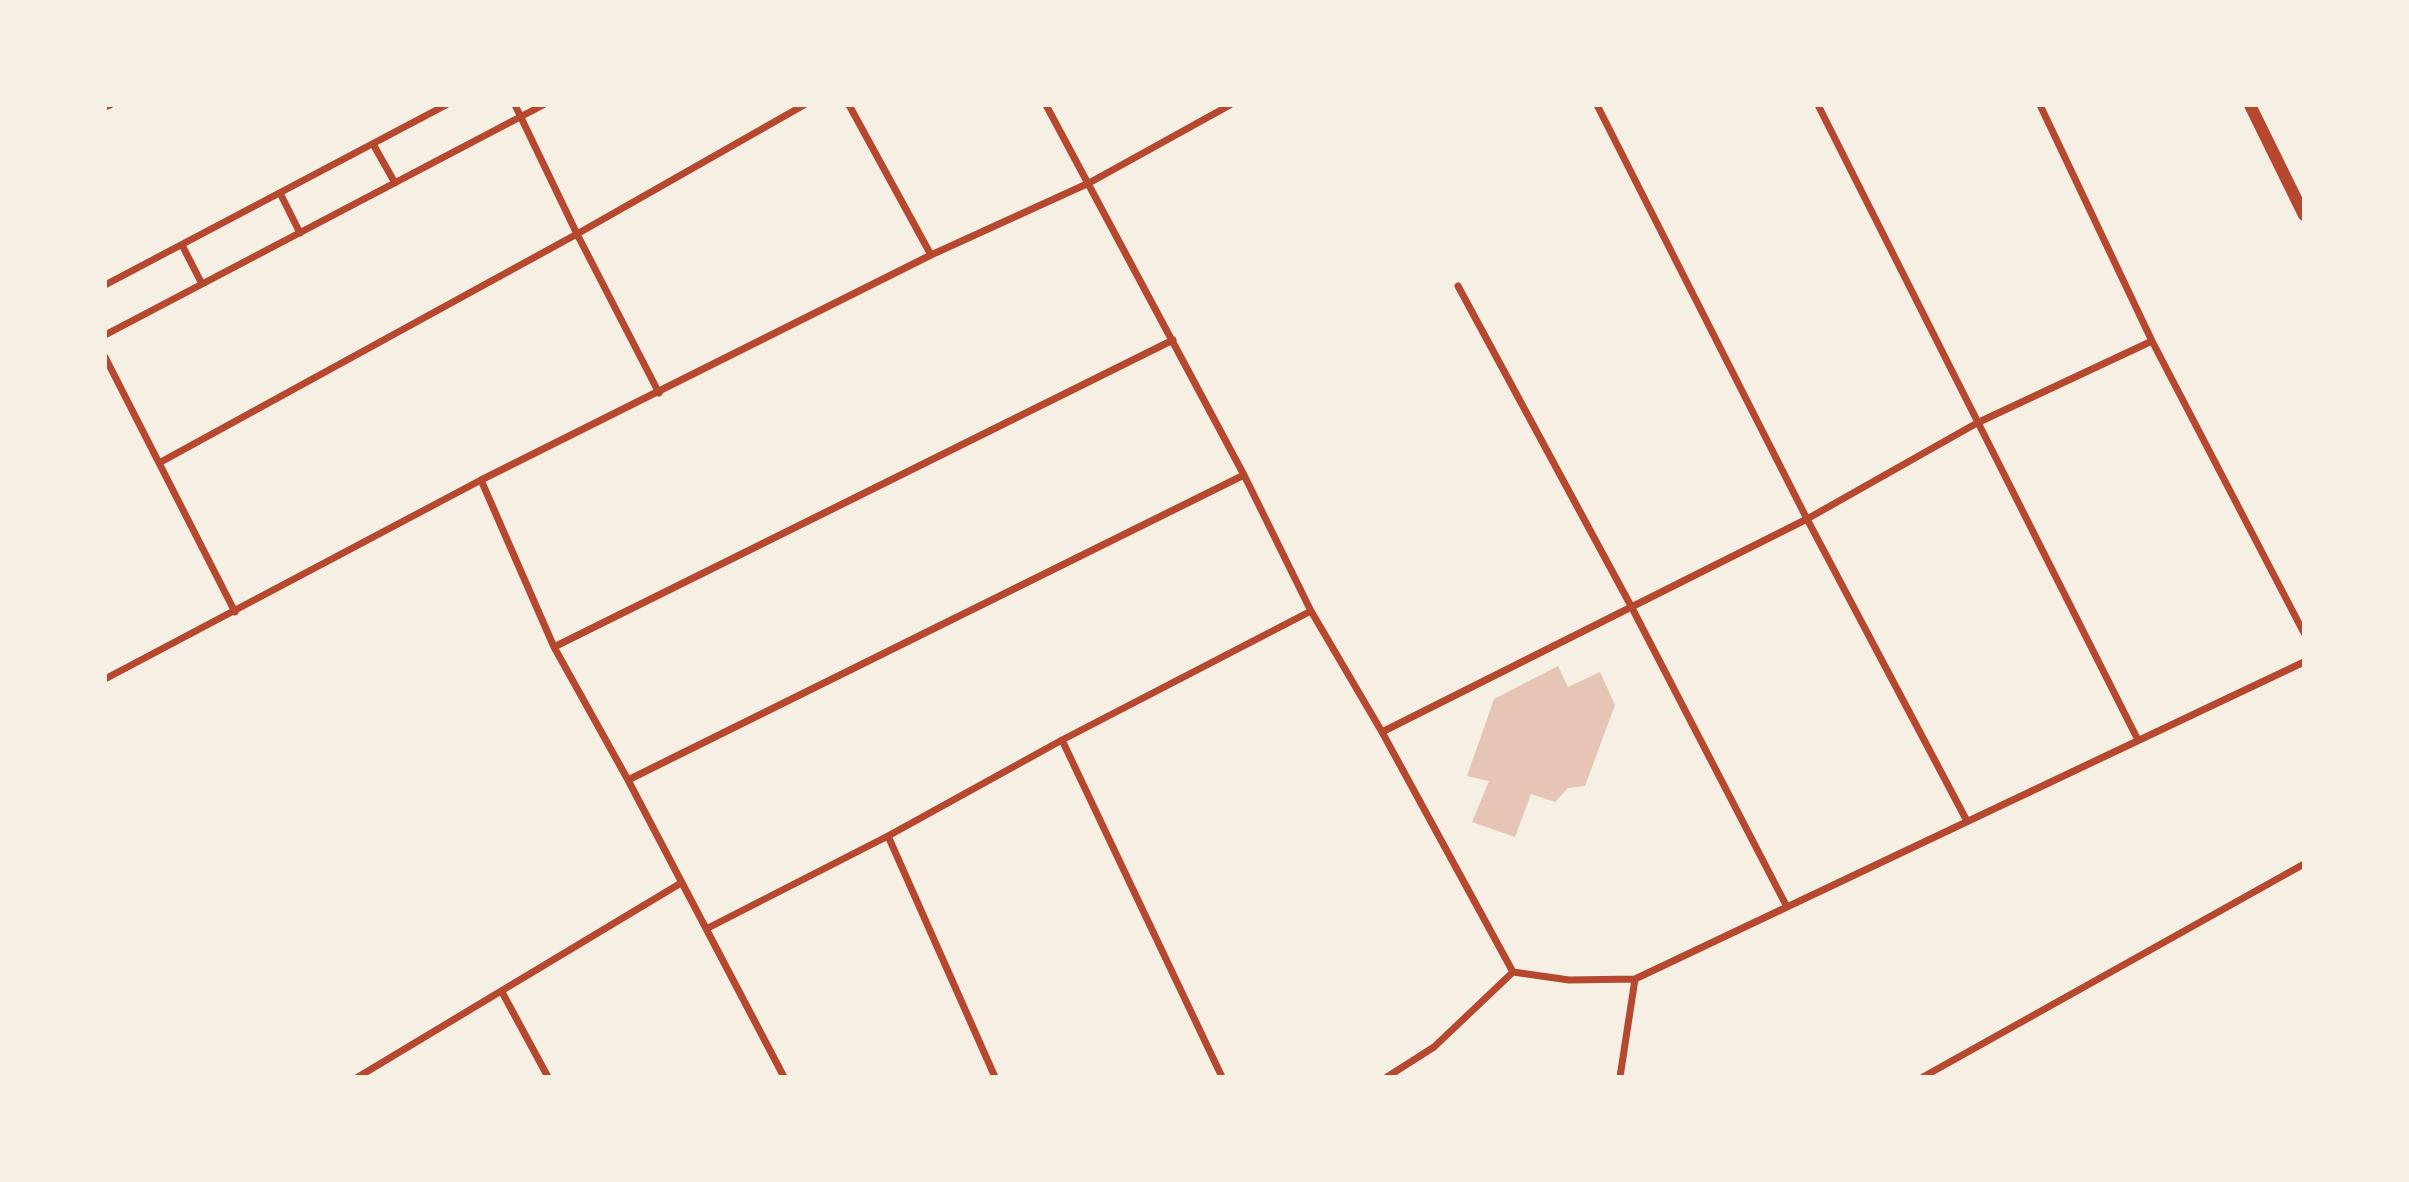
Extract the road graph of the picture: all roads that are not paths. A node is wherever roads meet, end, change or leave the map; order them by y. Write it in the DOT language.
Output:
graph roads {
  1 [pos="446,105"];
  2 [pos="515,105"];
  3 [pos="543,105"];
  4 [pos="804,105"];
  5 [pos="849,105"];
  6 [pos="1046,105"];
  7 [pos="1230,105"];
  8 [pos="1597,105"];
  9 [pos="1818,105"];
  10 [pos="2040,105"];
  11 [pos="2250,105"];
  12 [pos="521,117"];
  13 [pos="373,144"];
  14 [pos="395,183"];
  15 [pos="1089,183"];
  16 [pos="280,193"];
  17 [pos="2304,215"];
  18 [pos="299,233"];
  19 [pos="577,234"];
  20 [pos="182,245"];
  21 [pos="931,255"];
  22 [pos="202,284"];
  23 [pos="105,285"];
  24 [pos="1458,286"];
  25 [pos="105,335"];
  26 [pos="1173,340"];
  27 [pos="2152,341"];
  28 [pos="105,357"];
  29 [pos="659,393"];
  30 [pos="1977,423"];
  31 [pos="159,463"];
  32 [pos="1244,475"];
  33 [pos="481,480"];
  34 [pos="1807,519"];
  35 [pos="1631,606"];
  36 [pos="1311,611"];
  37 [pos="235,612"];
  38 [pos="2304,633"];
  39 [pos="554,647"];
  40 [pos="2304,662"];
  41 [pos="105,679"];
  42 [pos="1382,732"];
  43 [pos="1062,740"];
  44 [pos="2138,740"];
  45 [pos="628,780"];
  46 [pos="1968,821"];
  47 [pos="888,836"];
  48 [pos="2304,864"];
  49 [pos="681,883"];
  50 [pos="1787,907"];
  51 [pos="705,929"];
  52 [pos="1513,972"];
  53 [pos="1635,979"];
  54 [pos="502,992"];
  55 [pos="358,1077"];
  56 [pos="548,1077"];
  57 [pos="784,1077"];
  58 [pos="995,1077"];
  59 [pos="1222,1077"];
  60 [pos="1387,1077"];
  61 [pos="1620,1077"];
  62 [pos="1923,1077"];
  1 -- 13 [label="street"];
  2 -- 12 [label="street"];
  3 -- 12 [label="street"];
  4 -- 19 [label="street"];
  5 -- 21 [label="street"];
  6 -- 15 [label="street"];
  7 -- 15 [label="street"];
  8 -- 34 [label="street"];
  9 -- 30 [label="street"];
  10 -- 27 [label="street"];
  11 -- 17 [label="street"];
  12 -- 14 [label="street"];
  12 -- 19 [label="street"];
  13 -- 14 [label="street"];
  13 -- 16 [label="street"];
  14 -- 18 [label="street"];
  15 -- 21 [label="street"];
  15 -- 26 [label="street"];
  16 -- 18 [label="street"];
  16 -- 20 [label="street"];
  18 -- 22 [label="street"];
  19 -- 29 [label="street"];
  19 -- 31 [label="street"];
  20 -- 22 [label="street"];
  20 -- 23 [label="street"];
  21 -- 29 [label="street"];
  22 -- 25 [label="street"];
  24 -- 35 [label="street"];
  26 -- 32 [label="street"];
  26 -- 39 [label="street"];
  27 -- 30 [label="street"];
  27 -- 38 [label="street"];
  28 -- 31 [label="street"];
  29 -- 33 [label="street"];
  30 -- 34 [label="street"];
  30 -- 44 [label="street"];
  31 -- 37 [label="street"];
  32 -- 36 [label="street"];
  32 -- 45 [label="street"];
  33 -- 37 [label="street"];
  33 -- 39 [label="street"];
  34 -- 35 [label="street"];
  34 -- 46 [label="street"];
  35 -- 42 [label="street"];
  35 -- 50 [label="street"];
  36 -- 42 [label="street"];
  36 -- 43 [label="street"];
  37 -- 41 [label="street"];
  39 -- 45 [label="street"];
  40 -- 44 [label="street"];
  42 -- 52 [label="street"];
  43 -- 47 [label="street"];
  43 -- 59 [label="street"];
  44 -- 46 [label="street"];
  45 -- 49 [label="street"];
  46 -- 50 [label="street"];
  47 -- 51 [label="street"];
  47 -- 58 [label="street"];
  48 -- 62 [label="street"];
  49 -- 51 [label="street"];
  49 -- 54 [label="street"];
  50 -- 53 [label="street"];
  51 -- 57 [label="street"];
  52 -- 53 [label="street"];
  52 -- 60 [label="street"];
  53 -- 61 [label="street"];
  54 -- 55 [label="street"];
  54 -- 56 [label="street"];
}
